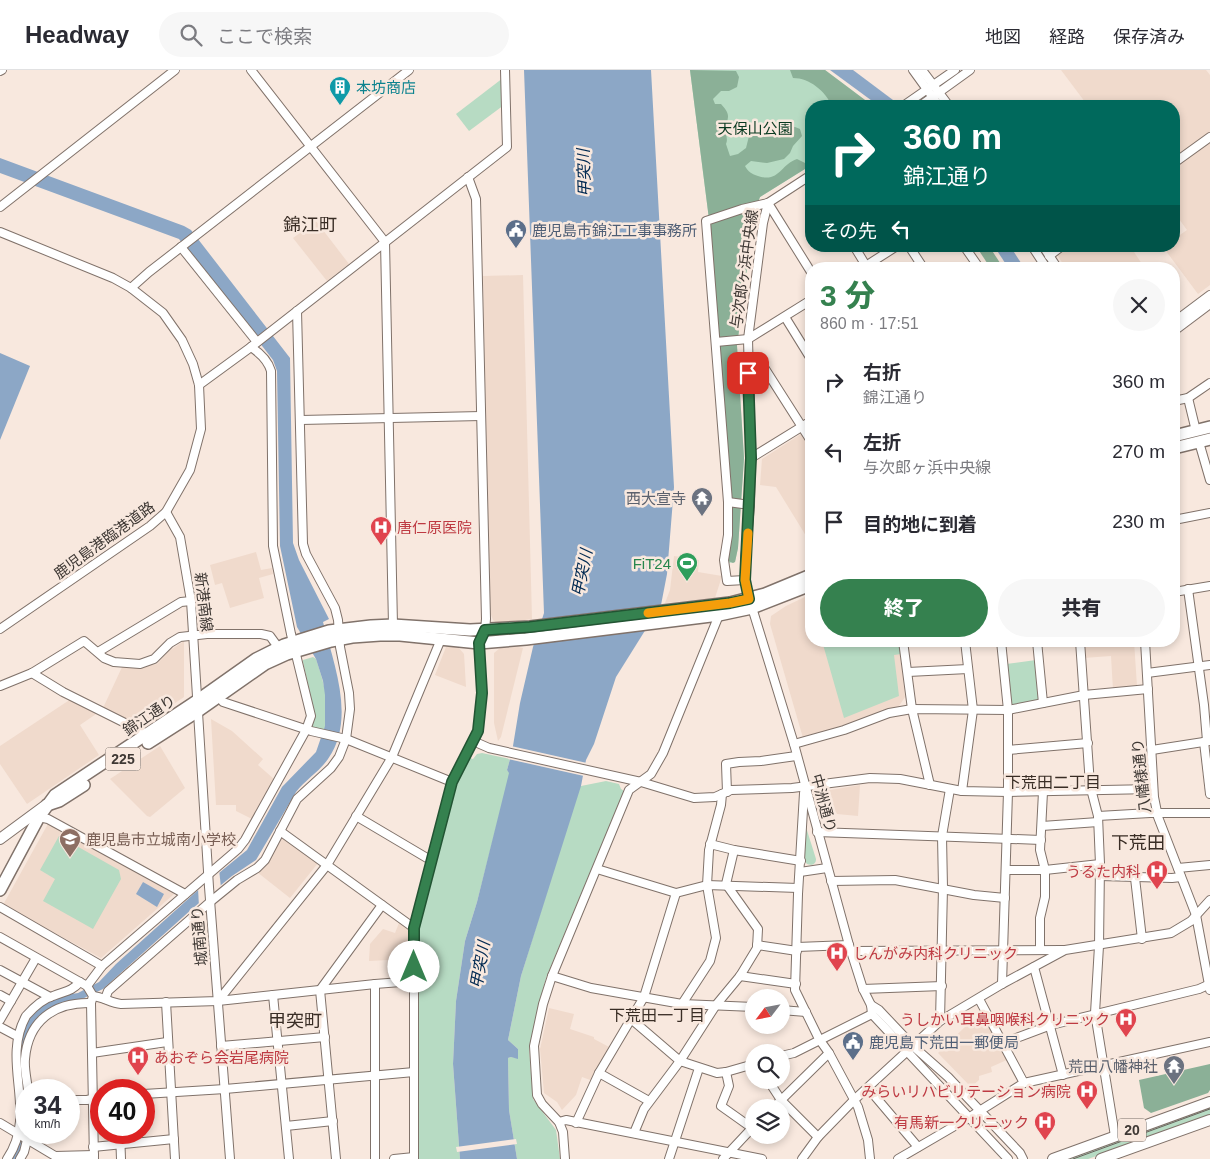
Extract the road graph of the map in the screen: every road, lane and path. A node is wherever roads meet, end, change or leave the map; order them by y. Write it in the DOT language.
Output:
graph roads {
  1 [pos="175,70"];
  2 [pos="251,70"];
  3 [pos="408,70"];
  4 [pos="505,70"];
  5 [pos="913,70"];
  6 [pos="922,70"];
  7 [pos="955,70"];
  8 [pos="970,70"];
  9 [pos="930,88"];
  10 [pos="936,95"];
  11 [pos="912,100"];
  12 [pos="929,100"];
  13 [pos="937,100"];
  14 [pos="942,100"];
  15 [pos="1210,137"];
  16 [pos="310,146"];
  17 [pos="1180,160"];
  18 [pos="468,177"];
  19 [pos="805,180"];
  20 [pos="768,203"];
  21 [pos="0,207"];
  22 [pos="0,232"];
  23 [pos="386,242"];
  24 [pos="181,246"];
  25 [pos="888,252"];
  26 [pos="1047,252"];
  27 [pos="1054,252"];
  28 [pos="1049,256"];
  29 [pos="805,262"];
  30 [pos="874,262"];
  31 [pos="1052,262"];
  32 [pos="131,288"];
  33 [pos="1210,295"];
  34 [pos="805,304"];
  35 [pos="1210,304"];
  36 [pos="297,311"];
  37 [pos="785,317"];
  38 [pos="1180,318"];
  39 [pos="1180,326"];
  40 [pos="748,339"];
  41 [pos="716,342"];
  42 [pos="254,344"];
  43 [pos="805,349"];
  44 [pos="747,356"];
  45 [pos="1210,383"];
  46 [pos="199,385"];
  47 [pos="1188,398"];
  48 [pos="1180,400"];
  49 [pos="480,416"];
  50 [pos="390,417"];
  51 [pos="301,420"];
  52 [pos="805,424"];
  53 [pos="802,426"];
  54 [pos="1210,427"];
  55 [pos="805,431"];
  56 [pos="1180,436"];
  57 [pos="1198,437"];
  58 [pos="1180,445"];
  59 [pos="751,458"];
  60 [pos="1210,480"];
  61 [pos="728,502"];
  62 [pos="750,505"];
  63 [pos="166,512"];
  64 [pos="1210,513"];
  65 [pos="1180,519"];
  66 [pos="805,578"];
  67 [pos="745,580"];
  68 [pos="1210,586"];
  69 [pos="805,587"];
  70 [pos="1188,589"];
  71 [pos="1180,591"];
  72 [pos="191,601"];
  73 [pos="751,603"];
  74 [pos="719,615"];
  75 [pos="393,625"];
  76 [pos="0,629"];
  77 [pos="485,630"];
  78 [pos="194,635"];
  79 [pos="334,635"];
  80 [pos="442,638"];
  81 [pos="479,643"];
  82 [pos="296,646"];
  83 [pos="278,647"];
  84 [pos="904,647"];
  85 [pos="966,647"];
  86 [pos="1002,647"];
  87 [pos="1038,647"];
  88 [pos="1080,647"];
  89 [pos="1145,647"];
  90 [pos="98,652"];
  91 [pos="1210,665"];
  92 [pos="1198,667"];
  93 [pos="968,668"];
  94 [pos="908,672"];
  95 [pos="32,673"];
  96 [pos="1147,673"];
  97 [pos="0,686"];
  98 [pos="1148,689"];
  99 [pos="1084,695"];
  100 [pos="218,696"];
  101 [pos="1043,703"];
  102 [pos="1207,705"];
  103 [pos="198,706"];
  104 [pos="912,709"];
  105 [pos="972,710"];
  106 [pos="1008,710"];
  107 [pos="306,730"];
  108 [pos="147,734"];
  109 [pos="343,739"];
  110 [pos="1207,741"];
  111 [pos="473,742"];
  112 [pos="1088,743"];
  113 [pos="794,744"];
  114 [pos="1008,750"];
  115 [pos="1152,750"];
  116 [pos="796,756"];
  117 [pos="392,757"];
  118 [pos="452,782"];
  119 [pos="641,782"];
  120 [pos="930,785"];
  121 [pos="805,786"];
  122 [pos="950,789"];
  123 [pos="1153,789"];
  124 [pos="962,791"];
  125 [pos="1091,791"];
  126 [pos="1008,792"];
  127 [pos="1043,792"];
  128 [pos="724,793"];
  129 [pos="1210,794"];
  130 [pos="46,805"];
  131 [pos="1157,813"];
  132 [pos="1210,813"];
  133 [pos="356,816"];
  134 [pos="39,817"];
  135 [pos="1098,819"];
  136 [pos="1042,826"];
  137 [pos="280,831"];
  138 [pos="817,832"];
  139 [pos="942,836"];
  140 [pos="1007,838"];
  141 [pos="0,839"];
  142 [pos="1040,840"];
  143 [pos="710,844"];
  144 [pos="734,850"];
  145 [pos="432,861"];
  146 [pos="801,861"];
  147 [pos="1100,864"];
  148 [pos="326,865"];
  149 [pos="1210,865"];
  150 [pos="827,868"];
  151 [pos="1178,868"];
  152 [pos="597,869"];
  153 [pos="1006,870"];
  154 [pos="1045,870"];
  155 [pos="800,872"];
  156 [pos="208,876"];
  157 [pos="1100,876"];
  158 [pos="1181,877"];
  159 [pos="1135,878"];
  160 [pos="831,881"];
  161 [pos="726,884"];
  162 [pos="707,885"];
  163 [pos="798,888"];
  164 [pos="944,888"];
  165 [pos="0,890"];
  166 [pos="676,893"];
  167 [pos="185,894"];
  168 [pos="1005,898"];
  169 [pos="210,900"];
  170 [pos="1210,900"];
  171 [pos="382,905"];
  172 [pos="0,907"];
  173 [pos="1196,914"];
  174 [pos="414,928"];
  175 [pos="0,937"];
  176 [pos="1142,939"];
  177 [pos="757,945"];
  178 [pos="1099,946"];
  179 [pos="850,948"];
  180 [pos="797,949"];
  181 [pos="942,950"];
  182 [pos="1004,950"];
  183 [pos="1040,950"];
  184 [pos="1065,950"];
  185 [pos="36,958"];
  186 [pos="102,966"];
  187 [pos="1034,967"];
  188 [pos="0,970"];
  189 [pos="552,976"];
  190 [pos="740,976"];
  191 [pos="414,981"];
  192 [pos="22,982"];
  193 [pos="83,984"];
  194 [pos="375,984"];
  195 [pos="796,984"];
  196 [pos="1002,984"];
  197 [pos="942,986"];
  198 [pos="1210,986"];
  199 [pos="862,989"];
  200 [pos="320,990"];
  201 [pos="0,994"];
  202 [pos="273,995"];
  203 [pos="50,997"];
  204 [pos="644,997"];
  205 [pos="92,999"];
  206 [pos="104,999"];
  207 [pos="979,999"];
  208 [pos="11,1001"];
  209 [pos="218,1001"];
  210 [pos="166,1002"];
  211 [pos="682,1004"];
  212 [pos="716,1005"];
  213 [pos="745,1007"];
  214 [pos="872,1009"];
  215 [pos="790,1011"];
  216 [pos="806,1012"];
  217 [pos="1095,1013"];
  218 [pos="631,1019"];
  219 [pos="0,1020"];
  220 [pos="940,1021"];
  221 [pos="1051,1025"];
  222 [pos="0,1027"];
  223 [pos="15,1035"];
  224 [pos="324,1036"];
  225 [pos="819,1039"];
  226 [pos="278,1040"];
  227 [pos="168,1042"];
  228 [pos="1210,1042"];
  229 [pos="1003,1043"];
  230 [pos="221,1046"];
  231 [pos="911,1050"];
  232 [pos="92,1053"];
  233 [pos="829,1053"];
  234 [pos="790,1054"];
  235 [pos="680,1062"];
  236 [pos="1104,1065"];
  237 [pos="745,1067"];
  238 [pos="698,1068"];
  239 [pos="414,1072"];
  240 [pos="726,1072"];
  241 [pos="599,1073"];
  242 [pos="1063,1074"];
  243 [pos="376,1075"];
  244 [pos="948,1077"];
  245 [pos="26,1079"];
  246 [pos="95,1079"];
  247 [pos="329,1079"];
  248 [pos="282,1083"];
  249 [pos="1024,1083"];
  250 [pos="939,1086"];
  251 [pos="15,1088"];
  252 [pos="868,1088"];
  253 [pos="225,1089"];
  254 [pos="172,1093"];
  255 [pos="155,1094"];
  256 [pos="782,1099"];
  257 [pos="854,1100"];
  258 [pos="649,1101"];
  259 [pos="1210,1102"];
  260 [pos="790,1109"];
  261 [pos="981,1110"];
  262 [pos="970,1117"];
  263 [pos="1210,1120"];
  264 [pos="332,1121"];
  265 [pos="558,1122"];
  266 [pos="745,1122"];
  267 [pos="0,1123"];
  268 [pos="576,1123"];
  269 [pos="286,1126"];
  270 [pos="15,1131"];
  271 [pos="634,1133"];
  272 [pos="745,1136"];
  273 [pos="1115,1136"];
  274 [pos="818,1137"];
  275 [pos="174,1139"];
  276 [pos="15,1142"];
  277 [pos="675,1142"];
  278 [pos="26,1144"];
  279 [pos="37,1144"];
  280 [pos="121,1145"];
  281 [pos="918,1147"];
  282 [pos="94,1154"];
  283 [pos="726,1156"];
  284 [pos="909,1156"];
  285 [pos="1121,1156"];
  286 [pos="56,1158"];
  287 [pos="414,1158"];
  288 [pos="7,1159"];
  289 [pos="20,1159"];
  290 [pos="121,1159"];
  291 [pos="175,1159"];
  292 [pos="230,1159"];
  293 [pos="289,1159"];
  294 [pos="336,1159"];
  295 [pos="375,1159"];
  296 [pos="394,1159"];
  297 [pos="565,1159"];
  298 [pos="669,1159"];
  299 [pos="762,1159"];
  300 [pos="802,1159"];
  301 [pos="870,1159"];
  302 [pos="898,1159"];
  303 [pos="1008,1159"];
  304 [pos="1023,1159"];
  305 [pos="1053,1159"];
  306 [pos="1101,1159"];
  1 -- 21 [label="street"];
  2 -- 16 [label="street"];
  3 -- 16 [label="street"];
  4 -- 18 [label="street"];
  5 -- 9 [label="street"];
  6 -- 9 [label="street"];
  7 -- 9 [label="street"];
  8 -- 10 [label="street"];
  9 -- 10 [label="street"];
  9 -- 11 [label="street"];
  10 -- 12 [label="street"];
  10 -- 13 [label="street"];
  10 -- 14 [label="street"];
  15 -- 17 [label="street"];
  16 -- 23 [label="street"];
  16 -- 24 [label="street"];
  18 -- 23 [label="street"];
  18 -- 49 [label="street"];
  19 -- 20 [label="street, 与次郎ヶ浜中央線"];
  20 -- 29 [label="street"];
  20 -- 40 [label="street, 与次郎ヶ浜中央線"];
  20 -- 41 [label="street"];
  22 -- 32 [label="street, 鹿児島港臨港道路"];
  23 -- 36 [label="street"];
  23 -- 50 [label="street"];
  24 -- 32 [label="street"];
  24 -- 42 [label="street"];
  25 -- 30 [label="street"];
  26 -- 28 [label="street"];
  27 -- 28 [label="street"];
  28 -- 31 [label="street"];
  32 -- 46 [label="street, 鹿児島港臨港道路"];
  33 -- 38 [label="street"];
  34 -- 37 [label="street"];
  35 -- 39 [label="street"];
  36 -- 42 [label="street"];
  36 -- 51 [label="street"];
  37 -- 40 [label="street"];
  37 -- 43 [label="street"];
  40 -- 41 [label="street"];
  40 -- 44 [label="street, 与次郎ヶ浜中央線"];
  41 -- 61 [label="street"];
  42 -- 46 [label="street"];
  42 -- 82 [label="street"];
  44 -- 53 [label="street"];
  44 -- 59 [label="street, 与次郎ヶ浜中央線"];
  45 -- 47 [label="street"];
  46 -- 63 [label="street, 鹿児島港臨港道路"];
  47 -- 48 [label="street"];
  47 -- 57 [label="street"];
  49 -- 50 [label="street"];
  49 -- 77 [label="street"];
  50 -- 51 [label="street"];
  50 -- 75 [label="street"];
  51 -- 79 [label="street"];
  52 -- 53 [label="street"];
  53 -- 55 [label="street"];
  53 -- 59 [label="street"];
  54 -- 57 [label="highway"];
  56 -- 57 [label="highway"];
  57 -- 58 [label="highway"];
  57 -- 60 [label="street"];
  59 -- 62 [label="street, 与次郎ヶ浜中央線"];
  61 -- 62 [label="street"];
  61 -- 67 [label="street"];
  62 -- 67 [label="street, 与次郎ヶ浜中央線"];
  63 -- 72 [label="street, 新港南線"];
  63 -- 76 [label="street, 鹿児島港臨港道路"];
  64 -- 65 [label="street"];
  66 -- 73 [label="highway, 225"];
  67 -- 73 [label="street, 与次郎ヶ浜中央線"];
  68 -- 70 [label="street"];
  69 -- 73 [label="highway, 225"];
  70 -- 71 [label="street"];
  70 -- 92 [label="street"];
  72 -- 78 [label="street, 新港南線"];
  72 -- 90 [label="street"];
  73 -- 74 [label="highway, 錦江通り / 225"];
  73 -- 77 [label="highway, 錦江通り / 225"];
  73 -- 113 [label="street, 中洲通り"];
  74 -- 81 [label="highway, 錦江通り / 225"];
  74 -- 119 [label="street"];
  75 -- 77 [label="highway, 錦江通り / 225"];
  75 -- 79 [label="highway, 錦江通り / 225"];
  77 -- 81 [label="street"];
  78 -- 83 [label="street"];
  78 -- 90 [label="street"];
  78 -- 103 [label="street, 新港南線"];
  79 -- 80 [label="highway, 錦江通り / 225"];
  79 -- 82 [label="highway, 錦江通り / 225"];
  79 -- 109 [label="street"];
  80 -- 81 [label="highway, 錦江通り / 225"];
  80 -- 117 [label="street"];
  81 -- 111 [label="street"];
  82 -- 83 [label="highway, 錦江通り / 225"];
  82 -- 100 [label="highway, 錦江通り / 225"];
  82 -- 107 [label="street"];
  83 -- 103 [label="highway, 錦江通り / 225"];
  84 -- 94 [label="street"];
  85 -- 93 [label="street"];
  86 -- 106 [label="street"];
  87 -- 101 [label="street"];
  88 -- 99 [label="street"];
  89 -- 96 [label="street, 八幡様通り"];
  90 -- 95 [label="street"];
  91 -- 92 [label="street"];
  92 -- 96 [label="street"];
  92 -- 102 [label="street"];
  93 -- 94 [label="street"];
  93 -- 105 [label="street"];
  94 -- 104 [label="street"];
  95 -- 97 [label="street"];
  95 -- 108 [label="street"];
  96 -- 98 [label="street, 八幡様通り"];
  98 -- 99 [label="street"];
  98 -- 115 [label="street, 八幡様通り"];
  99 -- 101 [label="street"];
  99 -- 112 [label="street"];
  100 -- 103 [label="highway, 錦江通り / 225"];
  100 -- 107 [label="street"];
  101 -- 106 [label="street"];
  102 -- 110 [label="street"];
  103 -- 108 [label="highway, 錦江通り / 225"];
  103 -- 130 [label="highway, 錦江通り / 225"];
  103 -- 156 [label="street, 城南通り"];
  104 -- 105 [label="street"];
  104 -- 113 [label="street"];
  104 -- 120 [label="street"];
  105 -- 106 [label="street"];
  105 -- 124 [label="street"];
  106 -- 114 [label="street"];
  107 -- 109 [label="street"];
  107 -- 156 [label="street"];
  108 -- 130 [label="highway, 錦江通り / 225"];
  109 -- 117 [label="street"];
  109 -- 137 [label="street"];
  110 -- 115 [label="street"];
  110 -- 129 [label="street"];
  111 -- 118 [label="street"];
  111 -- 119 [label="street"];
  112 -- 114 [label="street"];
  112 -- 125 [label="street"];
  113 -- 116 [label="street, 中洲通り"];
  114 -- 126 [label="street"];
  115 -- 123 [label="street, 八幡様通り"];
  116 -- 121 [label="street, 中洲通り"];
  116 -- 128 [label="street"];
  117 -- 118 [label="street"];
  117 -- 133 [label="street"];
  118 -- 145 [label="street"];
  119 -- 128 [label="street"];
  119 -- 152 [label="street"];
  120 -- 121 [label="street"];
  120 -- 122 [label="street"];
  121 -- 128 [label="street"];
  121 -- 138 [label="street, 中洲通り"];
  121 -- 146 [label="street"];
  122 -- 124 [label="street"];
  122 -- 139 [label="street"];
  123 -- 125 [label="street"];
  123 -- 131 [label="street, 八幡様通り"];
  124 -- 126 [label="street"];
  125 -- 127 [label="street"];
  125 -- 135 [label="street"];
  126 -- 127 [label="street"];
  126 -- 140 [label="street"];
  127 -- 136 [label="street"];
  128 -- 143 [label="street"];
  130 -- 134 [label="highway, 225"];
  130 -- 141 [label="main road"];
  131 -- 132 [label="street"];
  131 -- 135 [label="street"];
  131 -- 151 [label="street, 八幡様通り"];
  133 -- 145 [label="street"];
  133 -- 148 [label="street"];
  134 -- 165 [label="highway, 225"];
  134 -- 167 [label="street"];
  135 -- 136 [label="street"];
  135 -- 147 [label="street"];
  136 -- 142 [label="street"];
  137 -- 148 [label="street"];
  137 -- 169 [label="street"];
  138 -- 139 [label="street"];
  138 -- 150 [label="street, 中洲通り"];
  139 -- 140 [label="street"];
  139 -- 164 [label="street"];
  140 -- 142 [label="street"];
  140 -- 153 [label="street"];
  142 -- 154 [label="street"];
  143 -- 144 [label="street"];
  143 -- 162 [label="street"];
  144 -- 146 [label="street"];
  144 -- 161 [label="street"];
  145 -- 174 [label="street"];
  146 -- 155 [label="street"];
  147 -- 154 [label="street"];
  147 -- 157 [label="street"];
  148 -- 171 [label="street"];
  148 -- 209 [label="street"];
  149 -- 151 [label="street"];
  150 -- 155 [label="street"];
  150 -- 160 [label="street, 中洲通り"];
  151 -- 158 [label="street, 八幡様通り"];
  152 -- 166 [label="street"];
  152 -- 189 [label="street"];
  153 -- 154 [label="street"];
  153 -- 168 [label="street"];
  154 -- 183 [label="street"];
  155 -- 163 [label="street"];
  156 -- 167 [label="street"];
  156 -- 169 [label="street, 城南通り"];
  157 -- 159 [label="street"];
  157 -- 178 [label="street"];
  158 -- 159 [label="street"];
  158 -- 173 [label="street, 八幡様通り"];
  159 -- 176 [label="street"];
  160 -- 164 [label="street"];
  160 -- 179 [label="street, 中洲通り"];
  161 -- 162 [label="street"];
  161 -- 163 [label="street"];
  161 -- 177 [label="street"];
  162 -- 166 [label="street"];
  162 -- 211 [label="street"];
  163 -- 180 [label="street"];
  164 -- 168 [label="street"];
  164 -- 181 [label="street"];
  166 -- 204 [label="street"];
  167 -- 186 [label="street"];
  168 -- 182 [label="street"];
  169 -- 206 [label="street"];
  169 -- 209 [label="street, 城南通り"];
  170 -- 173 [label="street"];
  171 -- 174 [label="street"];
  171 -- 200 [label="street"];
  172 -- 186 [label="street"];
  173 -- 176 [label="street"];
  173 -- 198 [label="street, 八幡様通り"];
  174 -- 191 [label="street"];
  175 -- 185 [label="street"];
  176 -- 178 [label="street"];
  177 -- 180 [label="street"];
  177 -- 190 [label="street"];
  178 -- 184 [label="street"];
  178 -- 217 [label="street"];
  179 -- 180 [label="street"];
  179 -- 181 [label="street"];
  179 -- 199 [label="street, 中洲通り"];
  180 -- 195 [label="street"];
  181 -- 182 [label="street"];
  181 -- 197 [label="street"];
  182 -- 183 [label="street"];
  182 -- 196 [label="street"];
  183 -- 184 [label="street"];
  184 -- 187 [label="street"];
  185 -- 192 [label="street"];
  185 -- 193 [label="street"];
  186 -- 193 [label="street"];
  187 -- 196 [label="street"];
  187 -- 221 [label="street"];
  188 -- 192 [label="street"];
  189 -- 204 [label="street"];
  189 -- 265 [label="street"];
  190 -- 195 [label="street"];
  190 -- 212 [label="street"];
  191 -- 194 [label="street"];
  191 -- 239 [label="street"];
  192 -- 203 [label="street"];
  192 -- 208 [label="street"];
  193 -- 203 [label="street"];
  193 -- 205 [label="street"];
  194 -- 200 [label="street"];
  194 -- 243 [label="street"];
  195 -- 216 [label="street"];
  196 -- 207 [label="street"];
  197 -- 199 [label="street"];
  197 -- 220 [label="street"];
  198 -- 217 [label="street"];
  199 -- 214 [label="street, 中洲通り"];
  200 -- 202 [label="street"];
  200 -- 224 [label="street"];
  201 -- 208 [label="street"];
  202 -- 209 [label="street"];
  202 -- 226 [label="street"];
  203 -- 223 [label="street"];
  204 -- 211 [label="street"];
  204 -- 218 [label="street"];
  205 -- 206 [label="street"];
  205 -- 232 [label="street"];
  205 -- 245 [label="street"];
  206 -- 210 [label="street"];
  207 -- 220 [label="street"];
  207 -- 229 [label="street"];
  208 -- 219 [label="street"];
  209 -- 210 [label="street"];
  209 -- 230 [label="street, 城南通り"];
  210 -- 227 [label="street"];
  211 -- 212 [label="street"];
  212 -- 213 [label="street"];
  212 -- 235 [label="street"];
  214 -- 225 [label="street"];
  214 -- 231 [label="street, 中洲通り"];
  215 -- 216 [label="street"];
  216 -- 225 [label="street"];
  217 -- 221 [label="street"];
  217 -- 236 [label="street"];
  218 -- 235 [label="street"];
  218 -- 241 [label="street"];
  220 -- 231 [label="street"];
  221 -- 229 [label="street"];
  221 -- 242 [label="street"];
  222 -- 223 [label="street"];
  223 -- 251 [label="street"];
  224 -- 226 [label="street"];
  224 -- 247 [label="street"];
  225 -- 233 [label="street"];
  225 -- 234 [label="street"];
  226 -- 230 [label="street"];
  226 -- 248 [label="street"];
  227 -- 232 [label="street"];
  227 -- 254 [label="street"];
  228 -- 236 [label="street"];
  229 -- 249 [label="street"];
  230 -- 253 [label="street, 城南通り"];
  231 -- 244 [label="street, 中洲通り"];
  231 -- 250 [label="street, 中洲通り"];
  231 -- 252 [label="street"];
  232 -- 246 [label="street"];
  233 -- 256 [label="street"];
  233 -- 257 [label="street"];
  235 -- 238 [label="street"];
  235 -- 258 [label="street"];
  236 -- 242 [label="street"];
  236 -- 273 [label="street"];
  237 -- 240 [label="street"];
  238 -- 240 [label="street"];
  238 -- 277 [label="street"];
  239 -- 243 [label="street"];
  239 -- 287 [label="street"];
  240 -- 266 [label="street"];
  241 -- 258 [label="street"];
  241 -- 268 [label="street"];
  242 -- 249 [label="street"];
  243 -- 247 [label="street"];
  243 -- 295 [label="street"];
  244 -- 250 [label="street"];
  244 -- 261 [label="street, 中洲通り"];
  247 -- 248 [label="street"];
  247 -- 264 [label="street"];
  248 -- 253 [label="street"];
  248 -- 269 [label="street"];
  249 -- 261 [label="street"];
  250 -- 262 [label="street, 中洲通り"];
  252 -- 257 [label="street"];
  252 -- 281 [label="street"];
  253 -- 254 [label="street"];
  253 -- 292 [label="street, 城南通り"];
  254 -- 255 [label="street"];
  254 -- 275 [label="street"];
  257 -- 274 [label="street"];
  257 -- 301 [label="street"];
  258 -- 271 [label="street"];
  259 -- 273 [label="main road, 20"];
  260 -- 274 [label="street"];
  261 -- 262 [label="street"];
  261 -- 304 [label="street, 中洲通り"];
  262 -- 281 [label="street"];
  262 -- 303 [label="street, 中洲通り"];
  263 -- 285 [label="main road, 20"];
  264 -- 269 [label="street"];
  264 -- 294 [label="street"];
  265 -- 268 [label="street"];
  265 -- 297 [label="street"];
  267 -- 270 [label="street"];
  268 -- 271 [label="street"];
  269 -- 293 [label="street"];
  271 -- 277 [label="street"];
  272 -- 283 [label="street"];
  273 -- 305 [label="main road, 20"];
  274 -- 300 [label="street"];
  275 -- 280 [label="street"];
  275 -- 291 [label="street"];
  276 -- 288 [label="street"];
  277 -- 283 [label="street"];
  277 -- 298 [label="street"];
  278 -- 289 [label="street"];
  279 -- 286 [label="street"];
  280 -- 282 [label="street"];
  280 -- 290 [label="street"];
  281 -- 284 [label="street"];
  282 -- 286 [label="street"];
  283 -- 299 [label="street"];
  284 -- 302 [label="street"];
  285 -- 306 [label="main road, 20"];
  287 -- 296 [label="street"];
}
